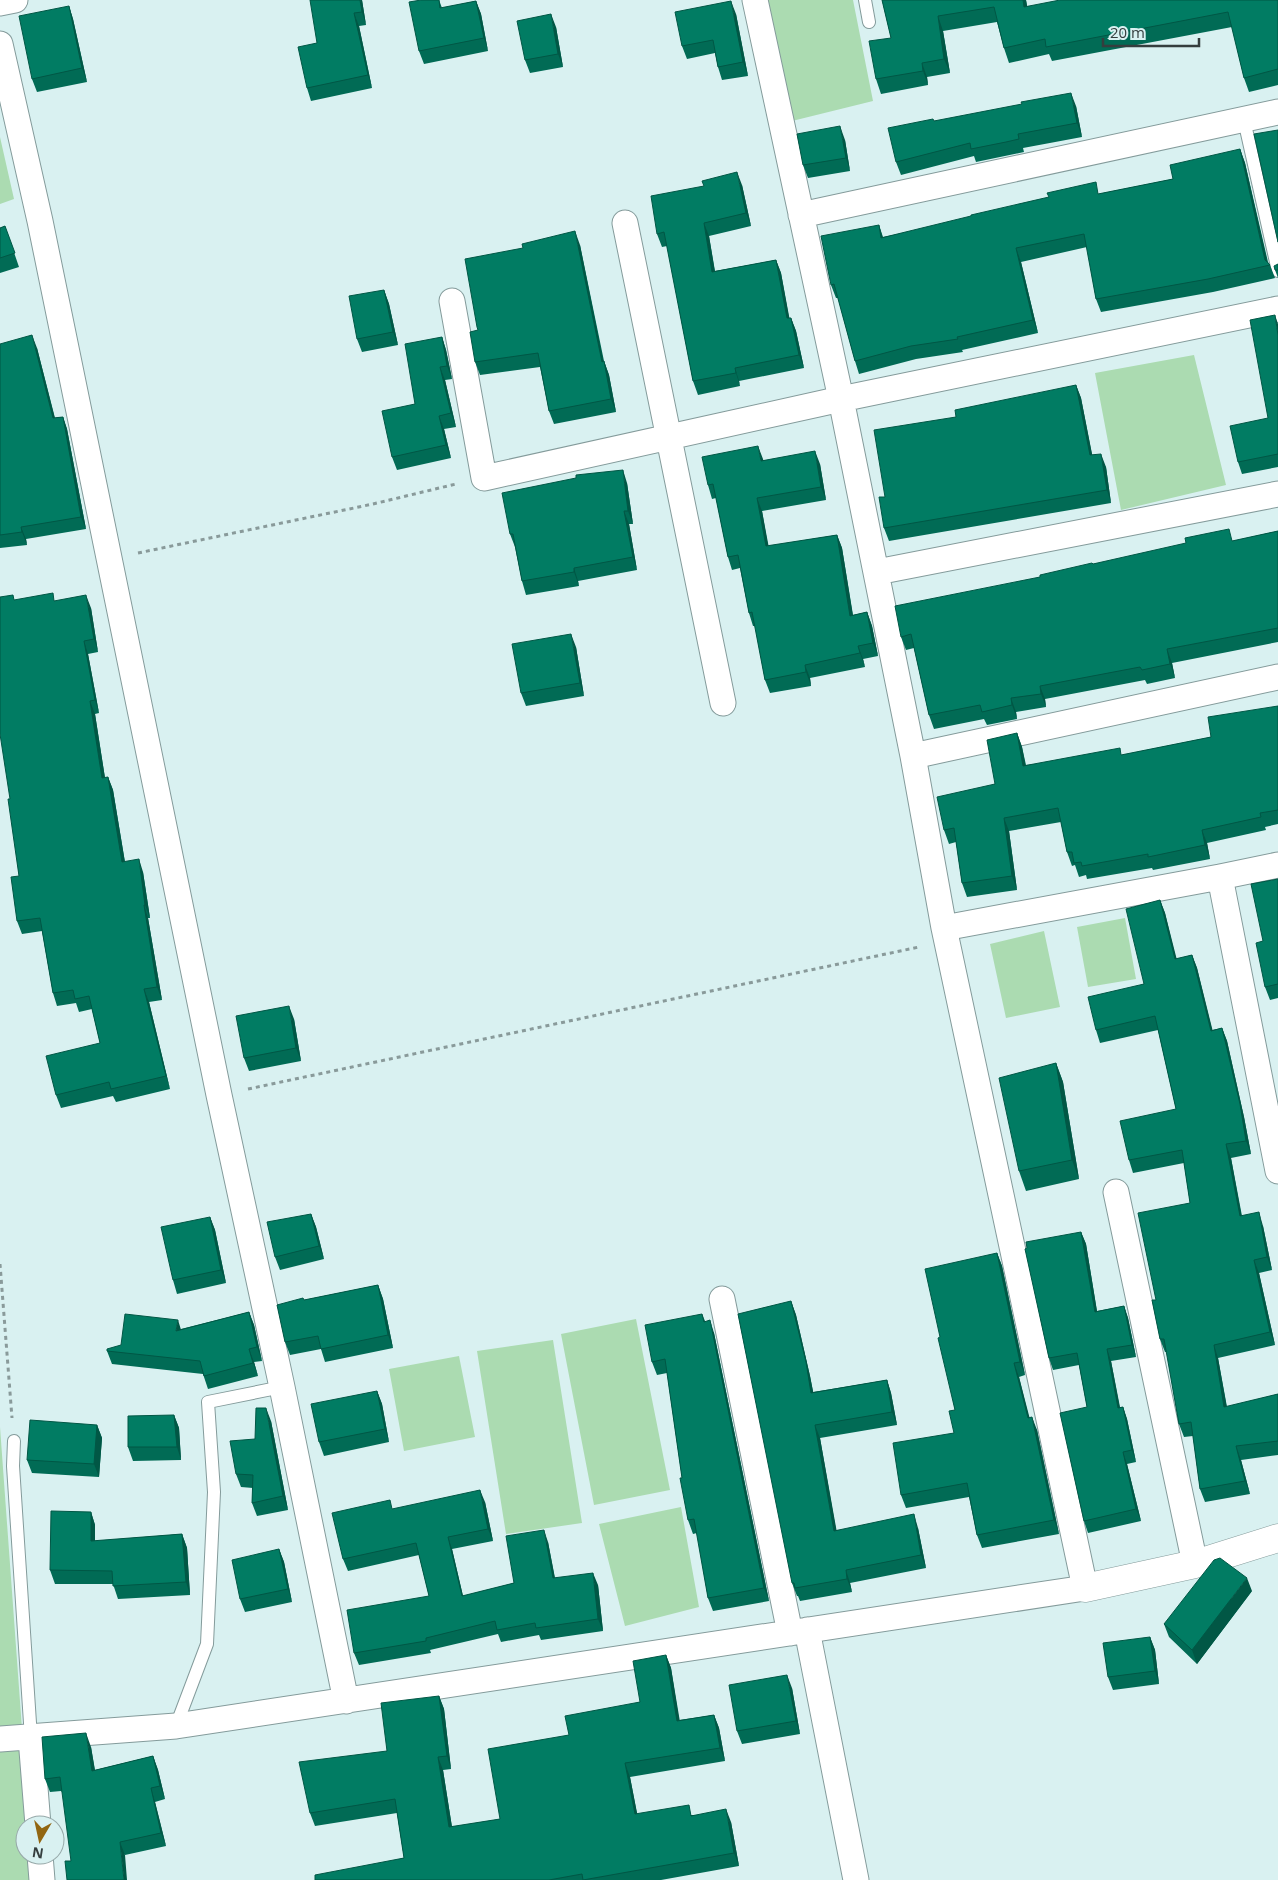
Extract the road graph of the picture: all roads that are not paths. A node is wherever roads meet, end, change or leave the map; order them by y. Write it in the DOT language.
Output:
graph roads {
  1 [pos="15,0"];
  2 [pos="755,0"];
  3 [pos="865,0"];
  4 [pos="0,3"];
  5 [pos="869,22"];
  6 [pos="0,44"];
  7 [pos="1278,112"];
  8 [pos="1244,120"];
  9 [pos="801,215"];
  10 [pos="625,223"];
  11 [pos="1278,271"];
  12 [pos="452,301"];
  13 [pos="1278,309"];
  14 [pos="842,399"];
  15 [pos="670,437"];
  16 [pos="1278,494"];
  17 [pos="876,572"];
  18 [pos="1278,677"];
  19 [pos="723,703"];
  20 [pos="914,756"];
  21 [pos="1278,865"];
  22 [pos="1220,878"];
  23 [pos="946,935"];
  24 [pos="1278,1172"];
  25 [pos="1116,1192"];
  26 [pos="722,1299"];
  27 [pos="282,1387"];
  28 [pos="14,1441"];
  29 [pos="1278,1538"];
  30 [pos="1195,1564"];
  31 [pos="1085,1588"];
  32 [pos="799,1632"];
  33 [pos="346,1701"];
  34 [pos="176,1726"];
  35 [pos="31,1738"];
  36 [pos="2,1739"];
  37 [pos="37,1815"];
  38 [pos="41,1865"];
  39 [pos="42,1880"];
  40 [pos="856,1880"];
  1 -- 4 [label="street"];
  2 -- 9 [label="street"];
  3 -- 5 [label="lane"];
  6 -- 27 [label="street"];
  7 -- 8 [label="street"];
  8 -- 9 [label="street"];
  8 -- 11 [label="lane"];
  9 -- 14 [label="street"];
  10 -- 15 [label="street"];
  12 -- 15 [label="street"];
  13 -- 14 [label="street"];
  14 -- 15 [label="street"];
  14 -- 17 [label="street"];
  15 -- 19 [label="street"];
  16 -- 17 [label="street"];
  17 -- 20 [label="street"];
  18 -- 20 [label="street"];
  20 -- 23 [label="street"];
  21 -- 22 [label="street"];
  22 -- 23 [label="street"];
  22 -- 24 [label="street"];
  23 -- 31 [label="street"];
  25 -- 30 [label="street"];
  26 -- 32 [label="street"];
  27 -- 33 [label="street"];
  27 -- 34 [label="lane"];
  28 -- 35 [label="lane"];
  29 -- 30 [label="street"];
  30 -- 31 [label="street"];
  31 -- 32 [label="street"];
  32 -- 33 [label="street"];
  32 -- 40 [label="street"];
  33 -- 34 [label="street"];
  34 -- 35 [label="street"];
  35 -- 36 [label="street"];
  35 -- 37 [label="street"];
  38 -- 39 [label="street"];
}
